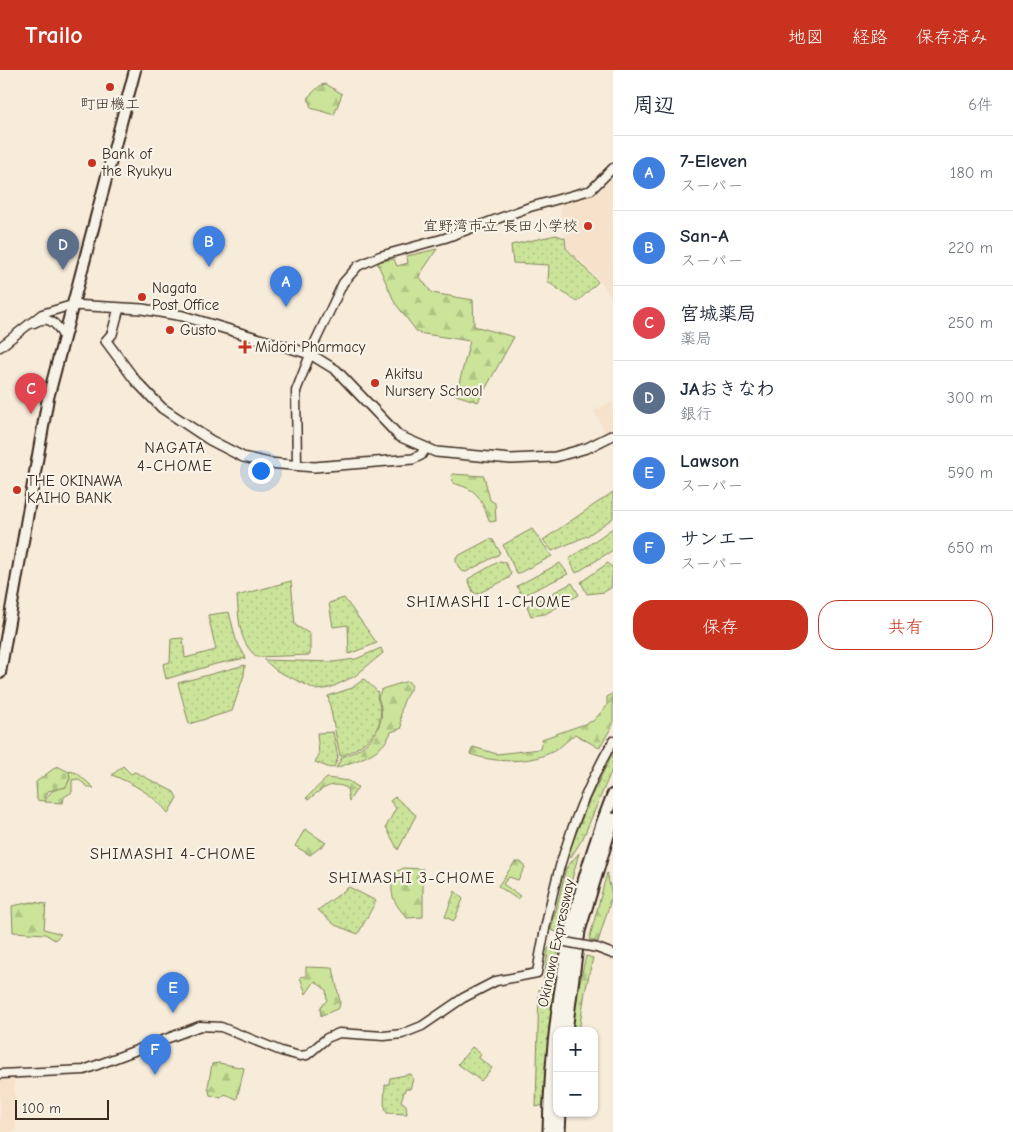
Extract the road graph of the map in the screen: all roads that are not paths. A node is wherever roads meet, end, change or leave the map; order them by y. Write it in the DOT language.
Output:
graph roads {
  1 [pos="135,70"];
  2 [pos="613,168"];
  3 [pos="72,305"];
  4 [pos="118,308"];
  5 [pos="30,326"];
  6 [pos="63,336"];
  7 [pos="0,348"];
  8 [pos="310,354"];
  9 [pos="613,435"];
  10 [pos="425,449"];
  11 [pos="297,466"];
  12 [pos="0,673"];
  13 [pos="613,741"];
  14 [pos="613,795"];
  15 [pos="613,819"];
  16 [pos="543,937"];
  17 [pos="613,954"];
  18 [pos="567,1027"];
  19 [pos="0,1074"];
  20 [pos="560,1117"];
  21 [pos="549,1132"];
  22 [pos="559,1132"];
  1 -- 3 [label="highway"];
  2 -- 8 [label="street"];
  3 -- 4 [label="main road"];
  3 -- 5 [label="street"];
  3 -- 6 [label="highway"];
  4 -- 8 [label="main road"];
  4 -- 11 [label="main road"];
  5 -- 6 [label="street"];
  5 -- 7 [label="street"];
  6 -- 12 [label="highway"];
  8 -- 10 [label="main road"];
  8 -- 11 [label="street"];
  9 -- 10 [label="main road"];
  10 -- 11 [label="main road"];
  13 -- 16 [label="street"];
  14 -- 21 [label="highway, Okinawa Expressway"];
  15 -- 18 [label="highway, Okinawa Expressway"];
  16 -- 17 [label="street, bridge"];
  16 -- 19 [label="street"];
  20 -- 22 [label="highway"];
}
